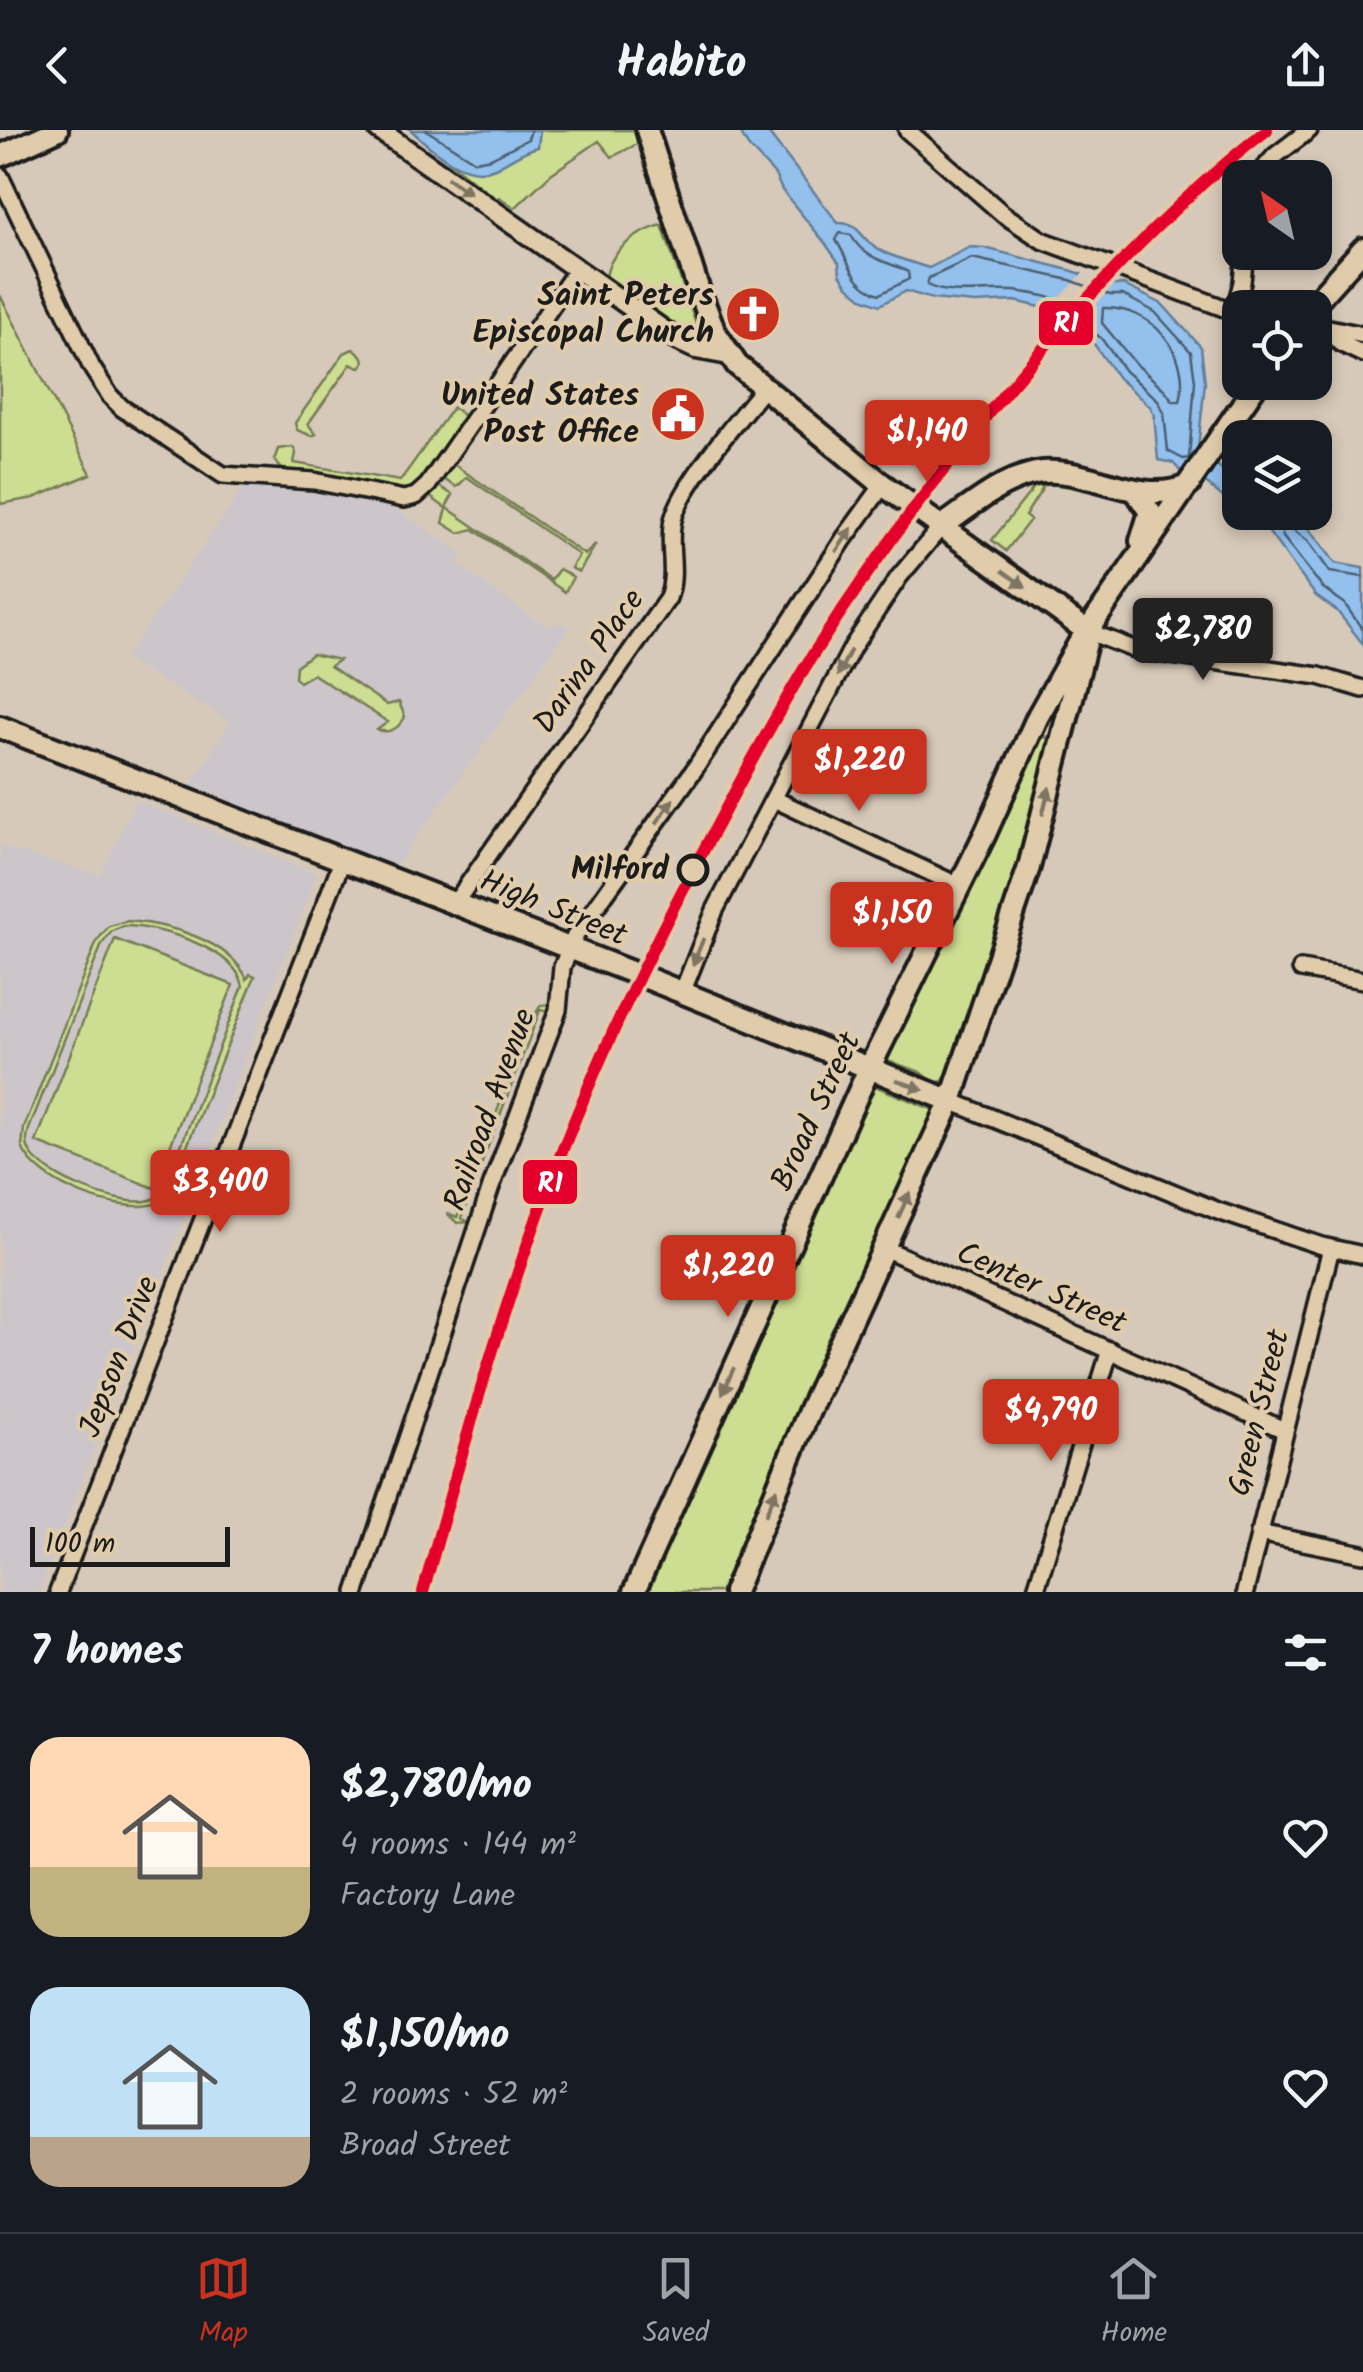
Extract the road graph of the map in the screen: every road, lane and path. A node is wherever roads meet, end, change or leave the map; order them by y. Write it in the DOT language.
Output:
graph roads {
  1 [pos="57,130"];
  2 [pos="379,130"];
  3 [pos="648,130"];
  4 [pos="907,130"];
  5 [pos="1309,130"];
  6 [pos="0,156"];
  7 [pos="1271,160"];
  8 [pos="0,176"];
  9 [pos="1363,249"];
  10 [pos="576,271"];
  11 [pos="1326,290"];
  12 [pos="1222,308"];
  13 [pos="1332,329"];
  14 [pos="1363,335"];
  15 [pos="1332,336"];
  16 [pos="729,354"];
  17 [pos="1363,354"];
  18 [pos="763,390"];
  19 [pos="1246,400"];
  20 [pos="1191,482"];
  21 [pos="884,485"];
  22 [pos="1135,490"];
  23 [pos="941,526"];
  24 [pos="1133,562"];
  25 [pos="1087,631"];
  26 [pos="1363,690"];
  27 [pos="1038,716"];
  28 [pos="0,726"];
  29 [pos="1064,731"];
  30 [pos="774,799"];
  31 [pos="342,861"];
  32 [pos="959,886"];
  33 [pos="456,903"];
  34 [pos="570,948"];
  35 [pos="1301,969"];
  36 [pos="1363,980"];
  37 [pos="682,993"];
  38 [pos="869,1069"];
  39 [pos="951,1102"];
  40 [pos="884,1248"];
  41 [pos="1330,1248"];
  42 [pos="1363,1255"];
  43 [pos="1110,1350"];
  44 [pos="1284,1430"];
  45 [pos="1259,1533"];
  46 [pos="1363,1554"];
  47 [pos="58,1592"];
  48 [pos="356,1592"];
  49 [pos="634,1592"];
  50 [pos="734,1592"];
  51 [pos="1034,1592"];
  52 [pos="1245,1592"];
  1 -- 6 [label="main road"];
  2 -- 10 [label="street, one-way"];
  3 -- 16 [label="main road"];
  4 -- 12 [label="street"];
  5 -- 7 [label="street"];
  8 -- 10 [label="street"];
  9 -- 11 [label="main road"];
  10 -- 16 [label="street"];
  13 -- 14 [label="street"];
  15 -- 17 [label="street"];
  16 -- 18 [label="main road"];
  18 -- 21 [label="main road"];
  18 -- 33 [label="street, Darina Place"];
  19 -- 20 [label="main road"];
  20 -- 22 [label="main road"];
  20 -- 24 [label="main road"];
  21 -- 23 [label="main road"];
  34 -- 21 [label="street, Railroad Avenue, one-way"];
  22 -- 23 [label="main road"];
  22 -- 24 [label="main road"];
  23 -- 25 [label="main road, one-way"];
  23 -- 30 [label="street, one-way"];
  24 -- 25 [label="main road, Broad Street"];
  25 -- 26 [label="street"];
  25 -- 27 [label="main road, Broad Street"];
  25 -- 29 [label="main road"];
  27 -- 29 [label="main road"];
  27 -- 32 [label="main road, Broad Street"];
  28 -- 31 [label="main road, High Street"];
  39 -- 29 [label="main road, one-way"];
  30 -- 32 [label="street"];
  30 -- 37 [label="street, one-way"];
  31 -- 33 [label="main road, High Street"];
  31 -- 47 [label="street, Jepson Drive"];
  32 -- 38 [label="main road, Broad Street"];
  33 -- 34 [label="main road, High Street"];
  34 -- 37 [label="main road, High Street"];
  34 -- 48 [label="street, Railroad Avenue"];
  35 -- 36 [label="street"];
  37 -- 38 [label="main road, High Street"];
  38 -- 39 [label="main road, High Street, one-way"];
  38 -- 49 [label="main road, Broad Street, one-way"];
  40 -- 39 [label="main road, one-way"];
  39 -- 41 [label="street, High Street"];
  40 -- 43 [label="street, Center Street"];
  50 -- 40 [label="main road, one-way"];
  41 -- 42 [label="street, High Street"];
  41 -- 44 [label="street, Green Street"];
  43 -- 44 [label="street, Center Street"];
  43 -- 51 [label="street"];
  44 -- 45 [label="street, Green Street"];
  45 -- 46 [label="street"];
  45 -- 52 [label="street, Green Street"];
}
